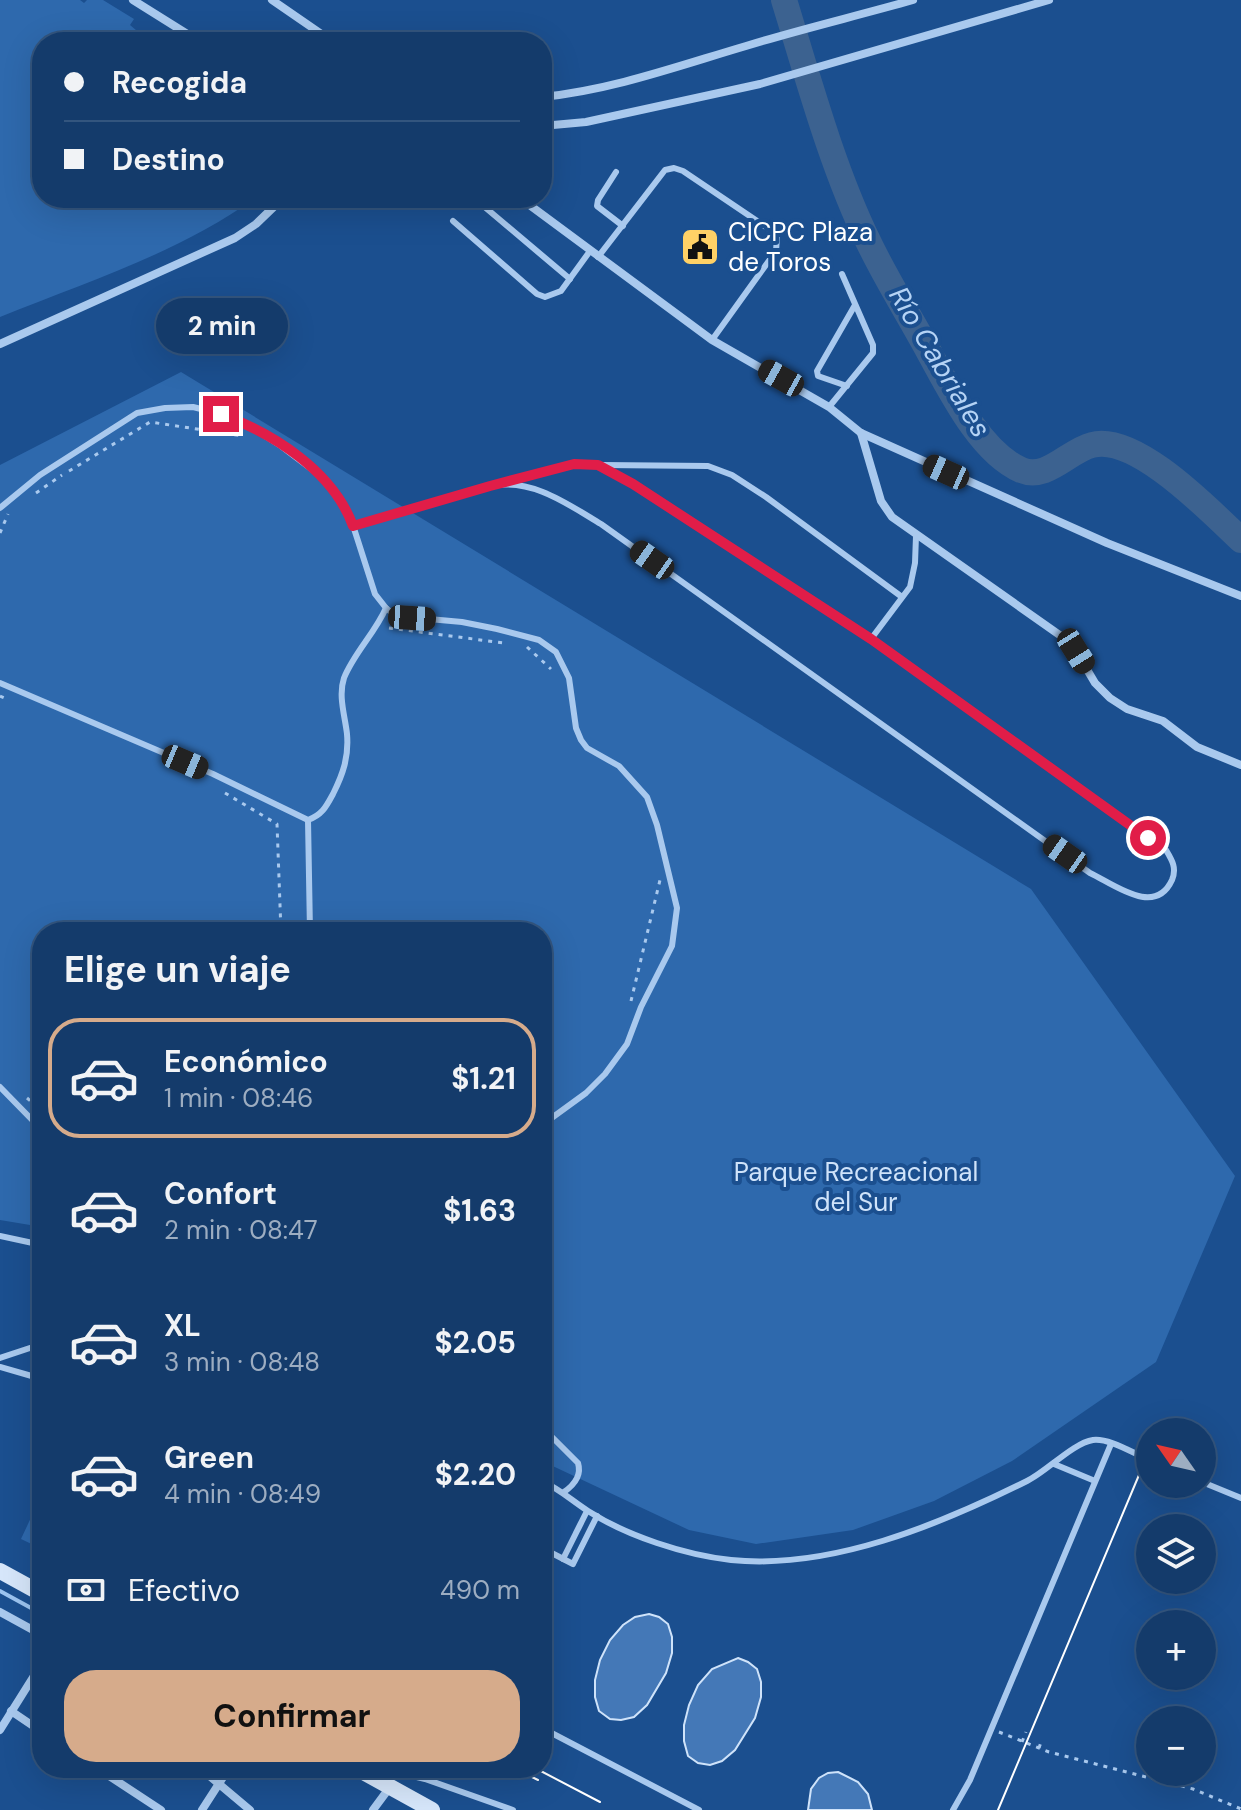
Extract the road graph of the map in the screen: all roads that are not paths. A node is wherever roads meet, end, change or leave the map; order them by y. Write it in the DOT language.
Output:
graph roads {
  1 [pos="133,0"];
  2 [pos="272,0"];
  3 [pos="913,0"];
  4 [pos="1049,0"];
  5 [pos="184,32"];
  6 [pos="313,32"];
  7 [pos="552,96"];
  8 [pos="552,125"];
  9 [pos="616,172"];
  10 [pos="273,208"];
  11 [pos="486,208"];
  12 [pos="533,208"];
  13 [pos="453,221"];
  14 [pos="623,226"];
  15 [pos="594,254"];
  16 [pos="842,274"];
  17 [pos="570,279"];
  18 [pos="855,305"];
  19 [pos="712,340"];
  20 [pos="0,344"];
  21 [pos="847,386"];
  22 [pos="829,407"];
  23 [pos="861,433"];
  24 [pos="598,465"];
  25 [pos="509,482"];
  26 [pos="0,508"];
  27 [pos="353,526"];
  28 [pos="916,536"];
  29 [pos="1241,596"];
  30 [pos="902,597"];
  31 [pos="386,608"];
  32 [pos="871,639"];
  33 [pos="0,683"];
  34 [pos="1241,765"];
  35 [pos="308,820"];
  36 [pos="310,922"];
  37 [pos="0,1087"];
  38 [pos="552,1118"];
  39 [pos="32,1120"];
  40 [pos="0,1236"];
  41 [pos="32,1243"];
  42 [pos="32,1347"];
  43 [pos="0,1358"];
  44 [pos="0,1367"];
  45 [pos="32,1376"];
  46 [pos="552,1437"];
  47 [pos="1111,1444"];
  48 [pos="1136,1454"];
  49 [pos="1054,1464"];
  50 [pos="1095,1481"];
  51 [pos="552,1486"];
  52 [pos="1216,1488"];
  53 [pos="564,1492"];
  54 [pos="1241,1498"];
  55 [pos="587,1511"];
  56 [pos="597,1516"];
  57 [pos="552,1553"];
  58 [pos="563,1559"];
  59 [pos="0,1571"];
  60 [pos="32,1589"];
  61 [pos="0,1612"];
  62 [pos="32,1630"];
  63 [pos="32,1678"];
  64 [pos="11,1711"];
  65 [pos="32,1725"];
  66 [pos="0,1730"];
  67 [pos="552,1733"];
  68 [pos="112,1778"];
  69 [pos="212,1778"];
  70 [pos="223,1778"];
  71 [pos="374,1778"];
  72 [pos="421,1778"];
  73 [pos="219,1784"];
  74 [pos="390,1787"];
  75 [pos="161,1810"];
  76 [pos="202,1810"];
  77 [pos="250,1810"];
  78 [pos="373,1810"];
  79 [pos="432,1810"];
  80 [pos="513,1810"];
  81 [pos="699,1810"];
  82 [pos="953,1810"];
  1 -- 5 [label="street"];
  2 -- 6 [label="street"];
  3 -- 7 [label="street"];
  4 -- 8 [label="street"];
  9 -- 14 [label="lane"];
  10 -- 20 [label="street"];
  11 -- 17 [label="lane"];
  12 -- 15 [label="street"];
  13 -- 17 [label="lane"];
  14 -- 15 [label="lane"];
  14 -- 19 [label="lane"];
  15 -- 17 [label="lane"];
  15 -- 19 [label="street"];
  16 -- 18 [label="lane"];
  18 -- 21 [label="lane"];
  18 -- 21 [label="lane"];
  19 -- 22 [label="street"];
  21 -- 22 [label="lane"];
  22 -- 23 [label="street"];
  23 -- 28 [label="street"];
  23 -- 29 [label="street"];
  24 -- 25 [label="lane"];
  24 -- 30 [label="lane"];
  24 -- 32 [label="lane"];
  25 -- 27 [label="lane"];
  25 -- 32 [label="lane"];
  26 -- 27 [label="lane"];
  27 -- 31 [label="lane"];
  28 -- 30 [label="lane"];
  28 -- 34 [label="street"];
  30 -- 32 [label="lane"];
  31 -- 35 [label="lane"];
  31 -- 38 [label="lane"];
  33 -- 35 [label="lane"];
  35 -- 36 [label="lane"];
  37 -- 39 [label="lane"];
  40 -- 41 [label="lane"];
  42 -- 43 [label="lane"];
  44 -- 45 [label="lane"];
  46 -- 53 [label="lane"];
  47 -- 48 [label="lane"];
  47 -- 49 [label="lane"];
  47 -- 50 [label="lane"];
  49 -- 50 [label="lane"];
  49 -- 56 [label="lane"];
  50 -- 82 [label="lane"];
  51 -- 53 [label="lane"];
  52 -- 54 [label="lane"];
  53 -- 55 [label="lane"];
  55 -- 56 [label="lane"];
  55 -- 58 [label="lane"];
  56 -- 58 [label="lane"];
  57 -- 58 [label="lane"];
  59 -- 60 [label="street"];
  61 -- 62 [label="street"];
  63 -- 64 [label="street"];
  64 -- 65 [label="street"];
  64 -- 66 [label="street"];
  67 -- 81 [label="lane"];
  68 -- 75 [label="street"];
  69 -- 73 [label="street"];
  70 -- 73 [label="street"];
  71 -- 74 [label="street"];
  72 -- 80 [label="lane"];
  73 -- 76 [label="street"];
  73 -- 77 [label="street"];
  74 -- 78 [label="street"];
  74 -- 79 [label="street"];
}
